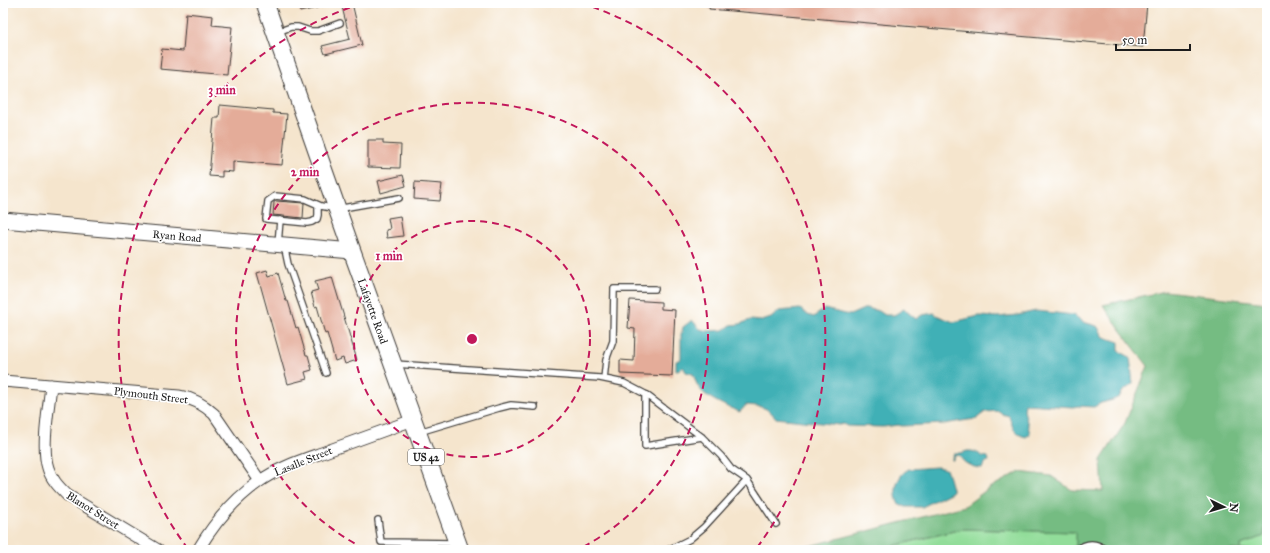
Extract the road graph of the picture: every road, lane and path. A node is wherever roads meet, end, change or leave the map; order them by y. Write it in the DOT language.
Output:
graph roads {
  1 [pos="265,3"];
  2 [pos="340,23"];
  3 [pos="275,33"];
  4 [pos="399,198"];
  5 [pos="318,205"];
  6 [pos="336,209"];
  7 [pos="3,220"];
  8 [pos="280,220"];
  9 [pos="281,245"];
  10 [pos="352,251"];
  11 [pos="655,289"];
  12 [pos="392,364"];
  13 [pos="326,373"];
  14 [pos="604,379"];
  15 [pos="3,381"];
  16 [pos="51,385"];
  17 [pos="645,394"];
  18 [pos="535,407"];
  19 [pos="415,426"];
  20 [pos="702,437"];
  21 [pos="747,480"];
  22 [pos="260,481"];
  23 [pos="378,520"];
  24 [pos="776,524"];
  25 [pos="458,546"];
  26 [pos="158,550"];
  27 [pos="198,550"];
  28 [pos="668,550"];
  29 [pos="1078,550"];
  30 [pos="1105,550"];
  1 -- 3 [label="main road, Lafayette Road / US 42"];
  2 -- 3 [label="lane"];
  3 -- 6 [label="main road, Lafayette Road / US 42"];
  4 -- 6 [label="lane"];
  5 -- 6 [label="lane"];
  5 -- 8 [label="lane"];
  5 -- 8 [label="lane"];
  6 -- 10 [label="main road, Lafayette Road / US 42"];
  7 -- 9 [label="street, Ryan Road"];
  8 -- 9 [label="lane"];
  9 -- 10 [label="street, Ryan Road"];
  9 -- 13 [label="lane"];
  10 -- 12 [label="main road, Lafayette Road / US 42"];
  11 -- 14 [label="lane"];
  12 -- 14 [label="lane"];
  12 -- 19 [label="main road, Lafayette Road / US 42"];
  14 -- 17 [label="lane"];
  15 -- 16 [label="street, Plymouth Street"];
  16 -- 22 [label="street, Plymouth Street"];
  16 -- 26 [label="street, Blanot Street"];
  17 -- 20 [label="lane"];
  17 -- 20 [label="lane"];
  18 -- 19 [label="lane"];
  19 -- 22 [label="street, Lasalle Street"];
  19 -- 25 [label="main road, Lafayette Road / US 42"];
  20 -- 21 [label="lane"];
  21 -- 24 [label="lane"];
  21 -- 28 [label="lane"];
  22 -- 27 [label="street, Lasalle Street"];
  23 -- 25 [label="lane"];
  29 -- 30 [label="lane"];
}
